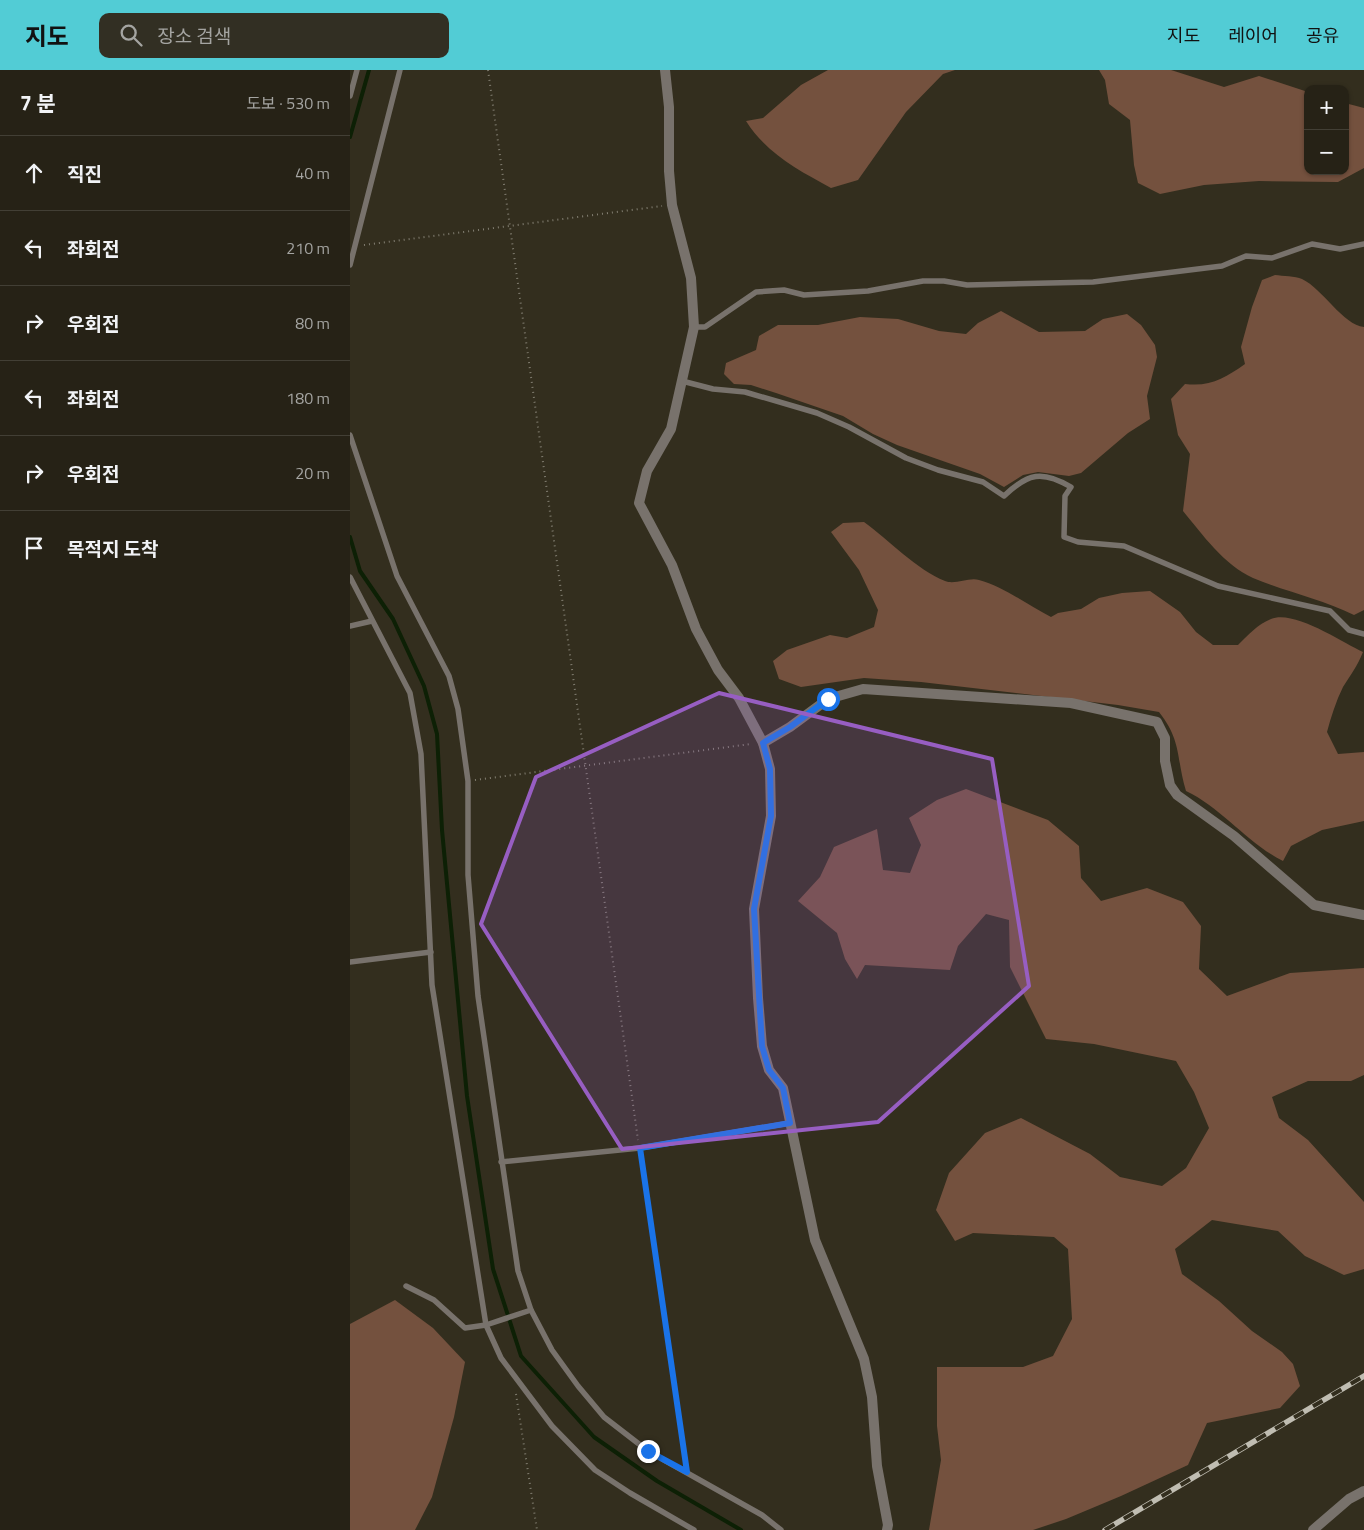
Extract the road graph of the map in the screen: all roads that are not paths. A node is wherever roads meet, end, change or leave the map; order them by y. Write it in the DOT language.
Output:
graph roads {
  1 [pos="357,70"];
  2 [pos="400,70"];
  3 [pos="665,70"];
  4 [pos="350,96"];
  5 [pos="1364,244"];
  6 [pos="350,265"];
  7 [pos="694,326"];
  8 [pos="682,381"];
  9 [pos="350,435"];
  10 [pos="350,577"];
  11 [pos="372,621"];
  12 [pos="350,626"];
  13 [pos="1364,634"];
  14 [pos="763,743"];
  15 [pos="1364,914"];
  16 [pos="431,952"];
  17 [pos="350,962"];
  18 [pos="790,1123"];
  19 [pos="501,1162"];
  20 [pos="406,1286"];
  21 [pos="531,1310"];
  22 [pos="486,1325"];
  23 [pos="1364,1491"];
  24 [pos="1314,1529"];
  25 [pos="694,1530"];
  26 [pos="781,1530"];
  27 [pos="887,1530"];
  1 -- 4 [label="lane"];
  2 -- 6 [label="lane"];
  3 -- 7 [label="street"];
  5 -- 7 [label="lane"];
  7 -- 8 [label="street"];
  8 -- 13 [label="lane"];
  8 -- 14 [label="street"];
  9 -- 19 [label="lane"];
  10 -- 11 [label="lane"];
  11 -- 12 [label="lane"];
  11 -- 16 [label="lane"];
  14 -- 15 [label="street"];
  14 -- 18 [label="street"];
  16 -- 17 [label="lane"];
  16 -- 22 [label="lane"];
  18 -- 19 [label="lane"];
  18 -- 27 [label="street"];
  19 -- 21 [label="lane"];
  20 -- 22 [label="lane"];
  21 -- 22 [label="lane"];
  21 -- 26 [label="lane"];
  22 -- 25 [label="lane"];
  23 -- 24 [label="street"];
}
